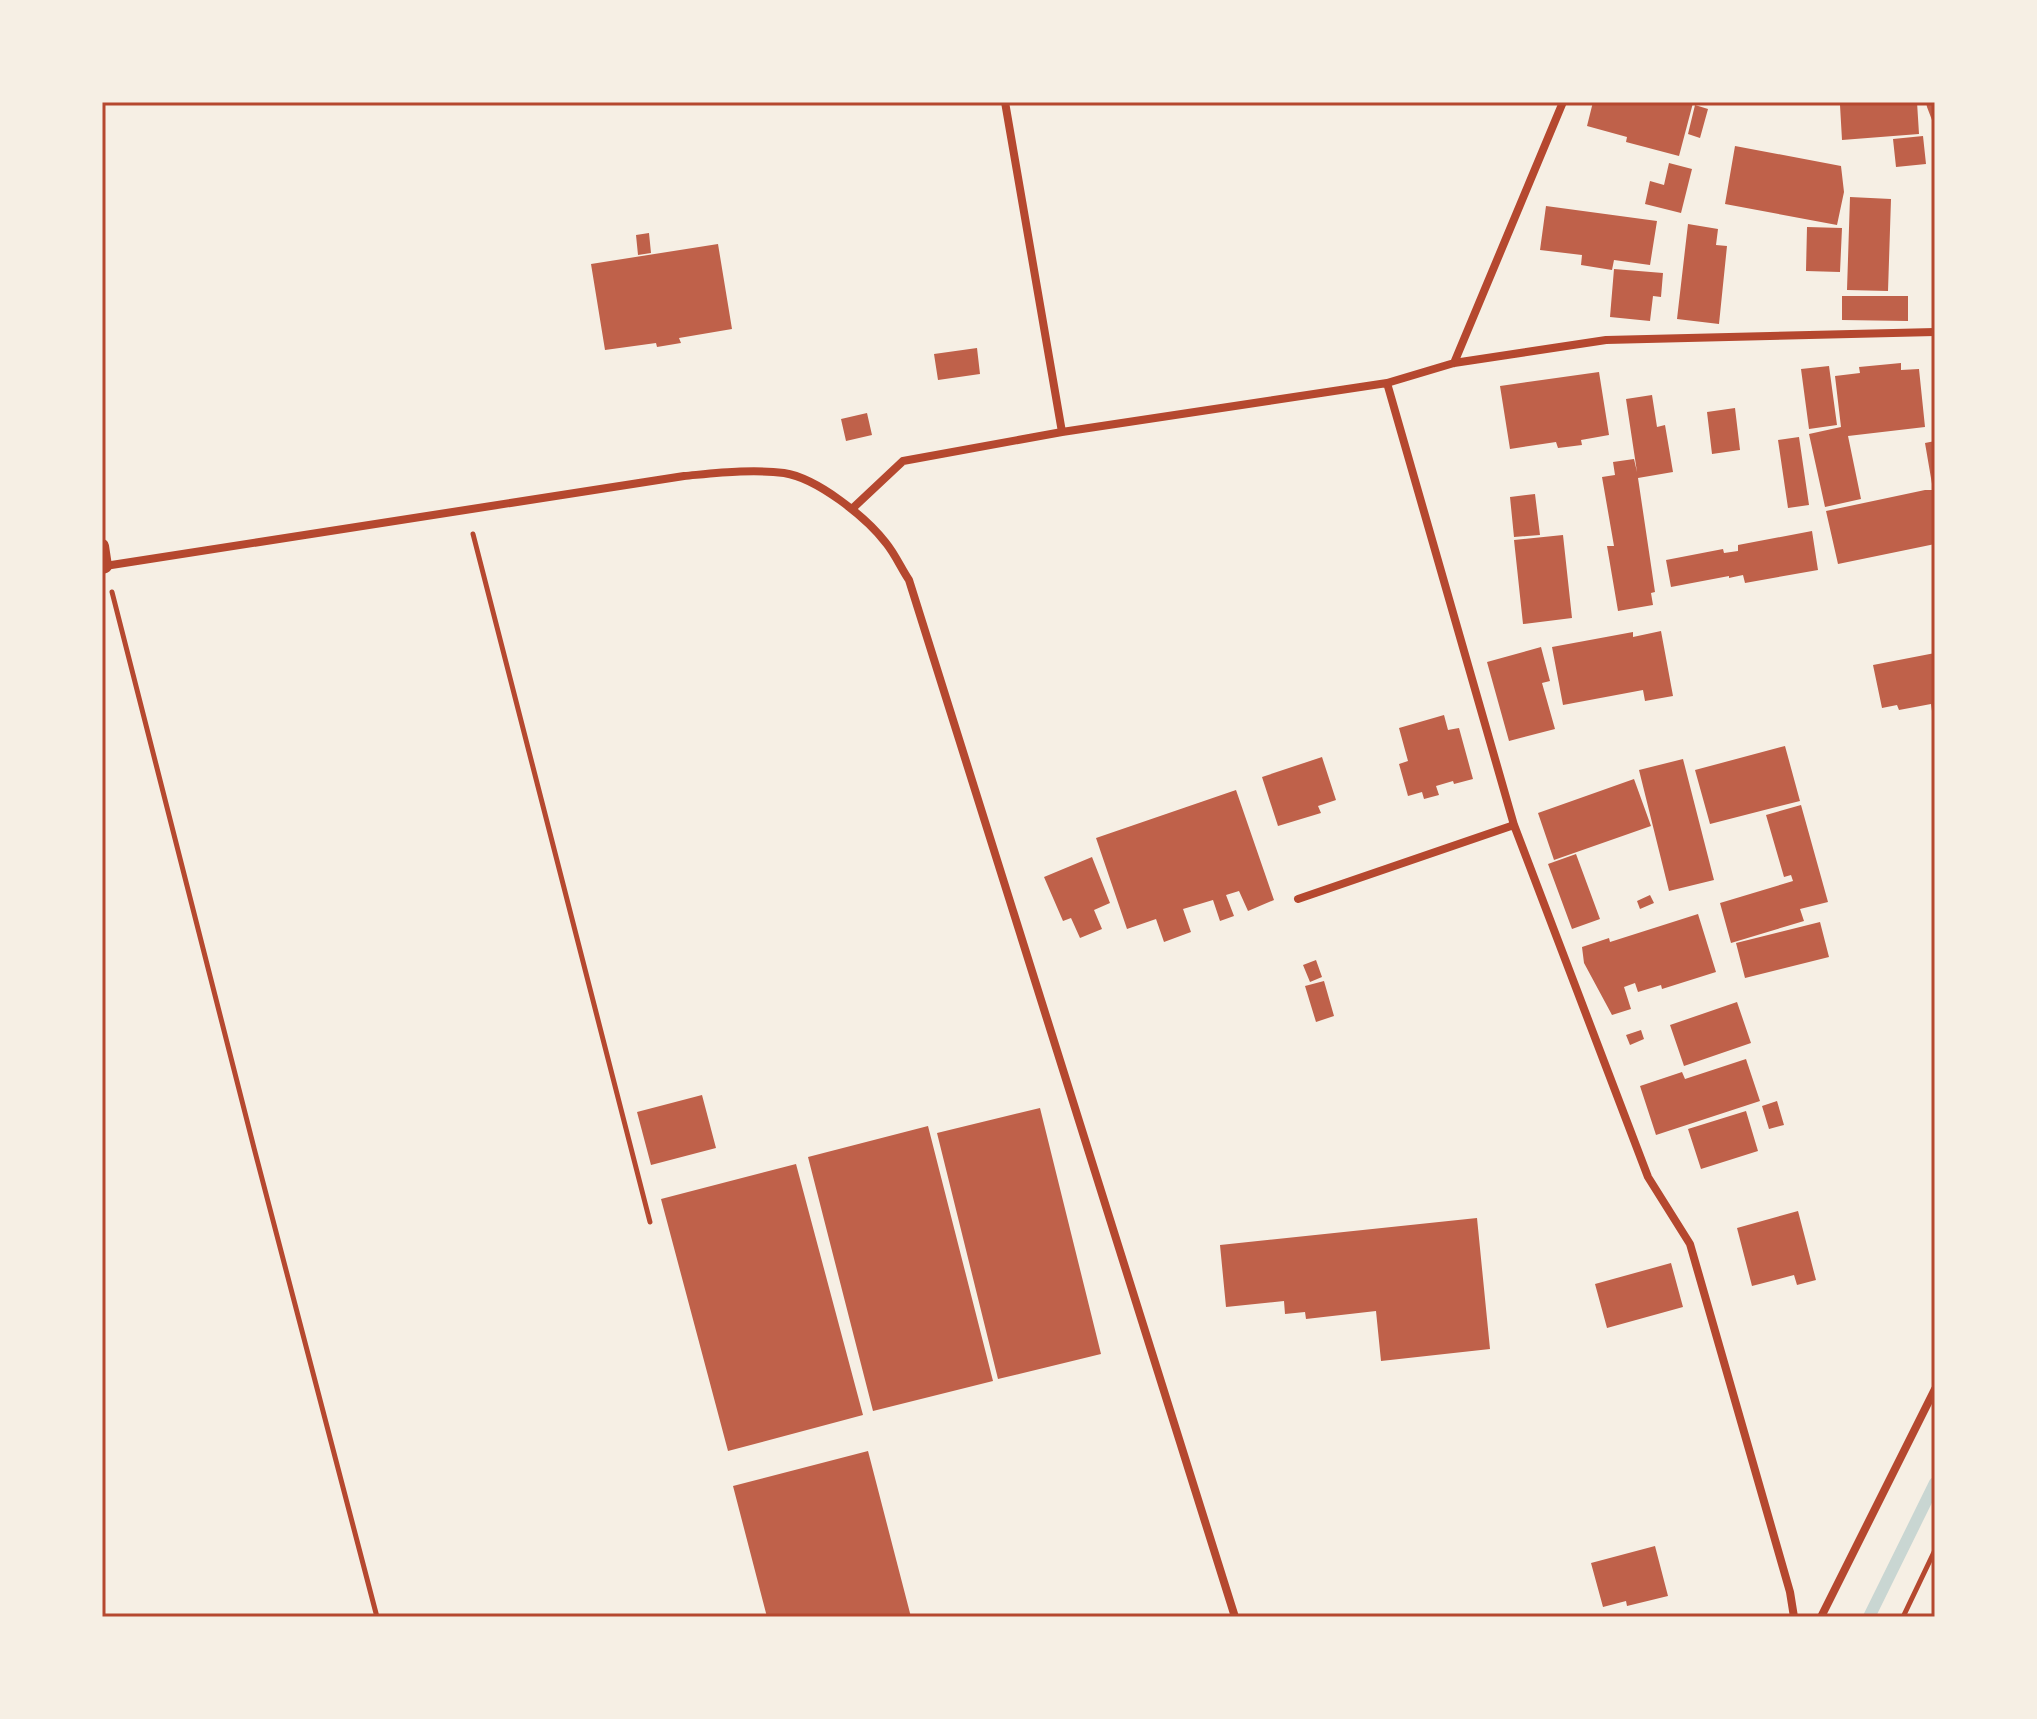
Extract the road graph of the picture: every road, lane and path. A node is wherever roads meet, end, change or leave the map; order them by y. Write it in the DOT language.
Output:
graph roads {
  1 [pos="1005,102"];
  2 [pos="1563,102"];
  3 [pos="1935,332"];
  4 [pos="1454,363"];
  5 [pos="1387,383"];
  6 [pos="1062,432"];
  7 [pos="853,508"];
  8 [pos="467,510"];
  9 [pos="102,546"];
  10 [pos="104,567"];
  11 [pos="1514,825"];
  12 [pos="1298,899"];
  13 [pos="650,1222"];
  14 [pos="1935,1389"];
  15 [pos="1935,1550"];
  16 [pos="377,1617"];
  17 [pos="1235,1617"];
  18 [pos="1794,1617"];
  19 [pos="1821,1617"];
  20 [pos="1903,1617"];
  1 -- 6 [label="street"];
  2 -- 4 [label="street"];
  3 -- 4 [label="street"];
  4 -- 5 [label="street"];
  5 -- 6 [label="street"];
  5 -- 11 [label="street"];
  6 -- 7 [label="street"];
  7 -- 8 [label="street"];
  7 -- 17 [label="street"];
  8 -- 10 [label="street"];
  8 -- 13 [label="path"];
  9 -- 10 [label="street"];
  10 -- 16 [label="path"];
  11 -- 12 [label="street"];
  11 -- 18 [label="street"];
  14 -- 19 [label="street"];
  15 -- 20 [label="path"];
}
